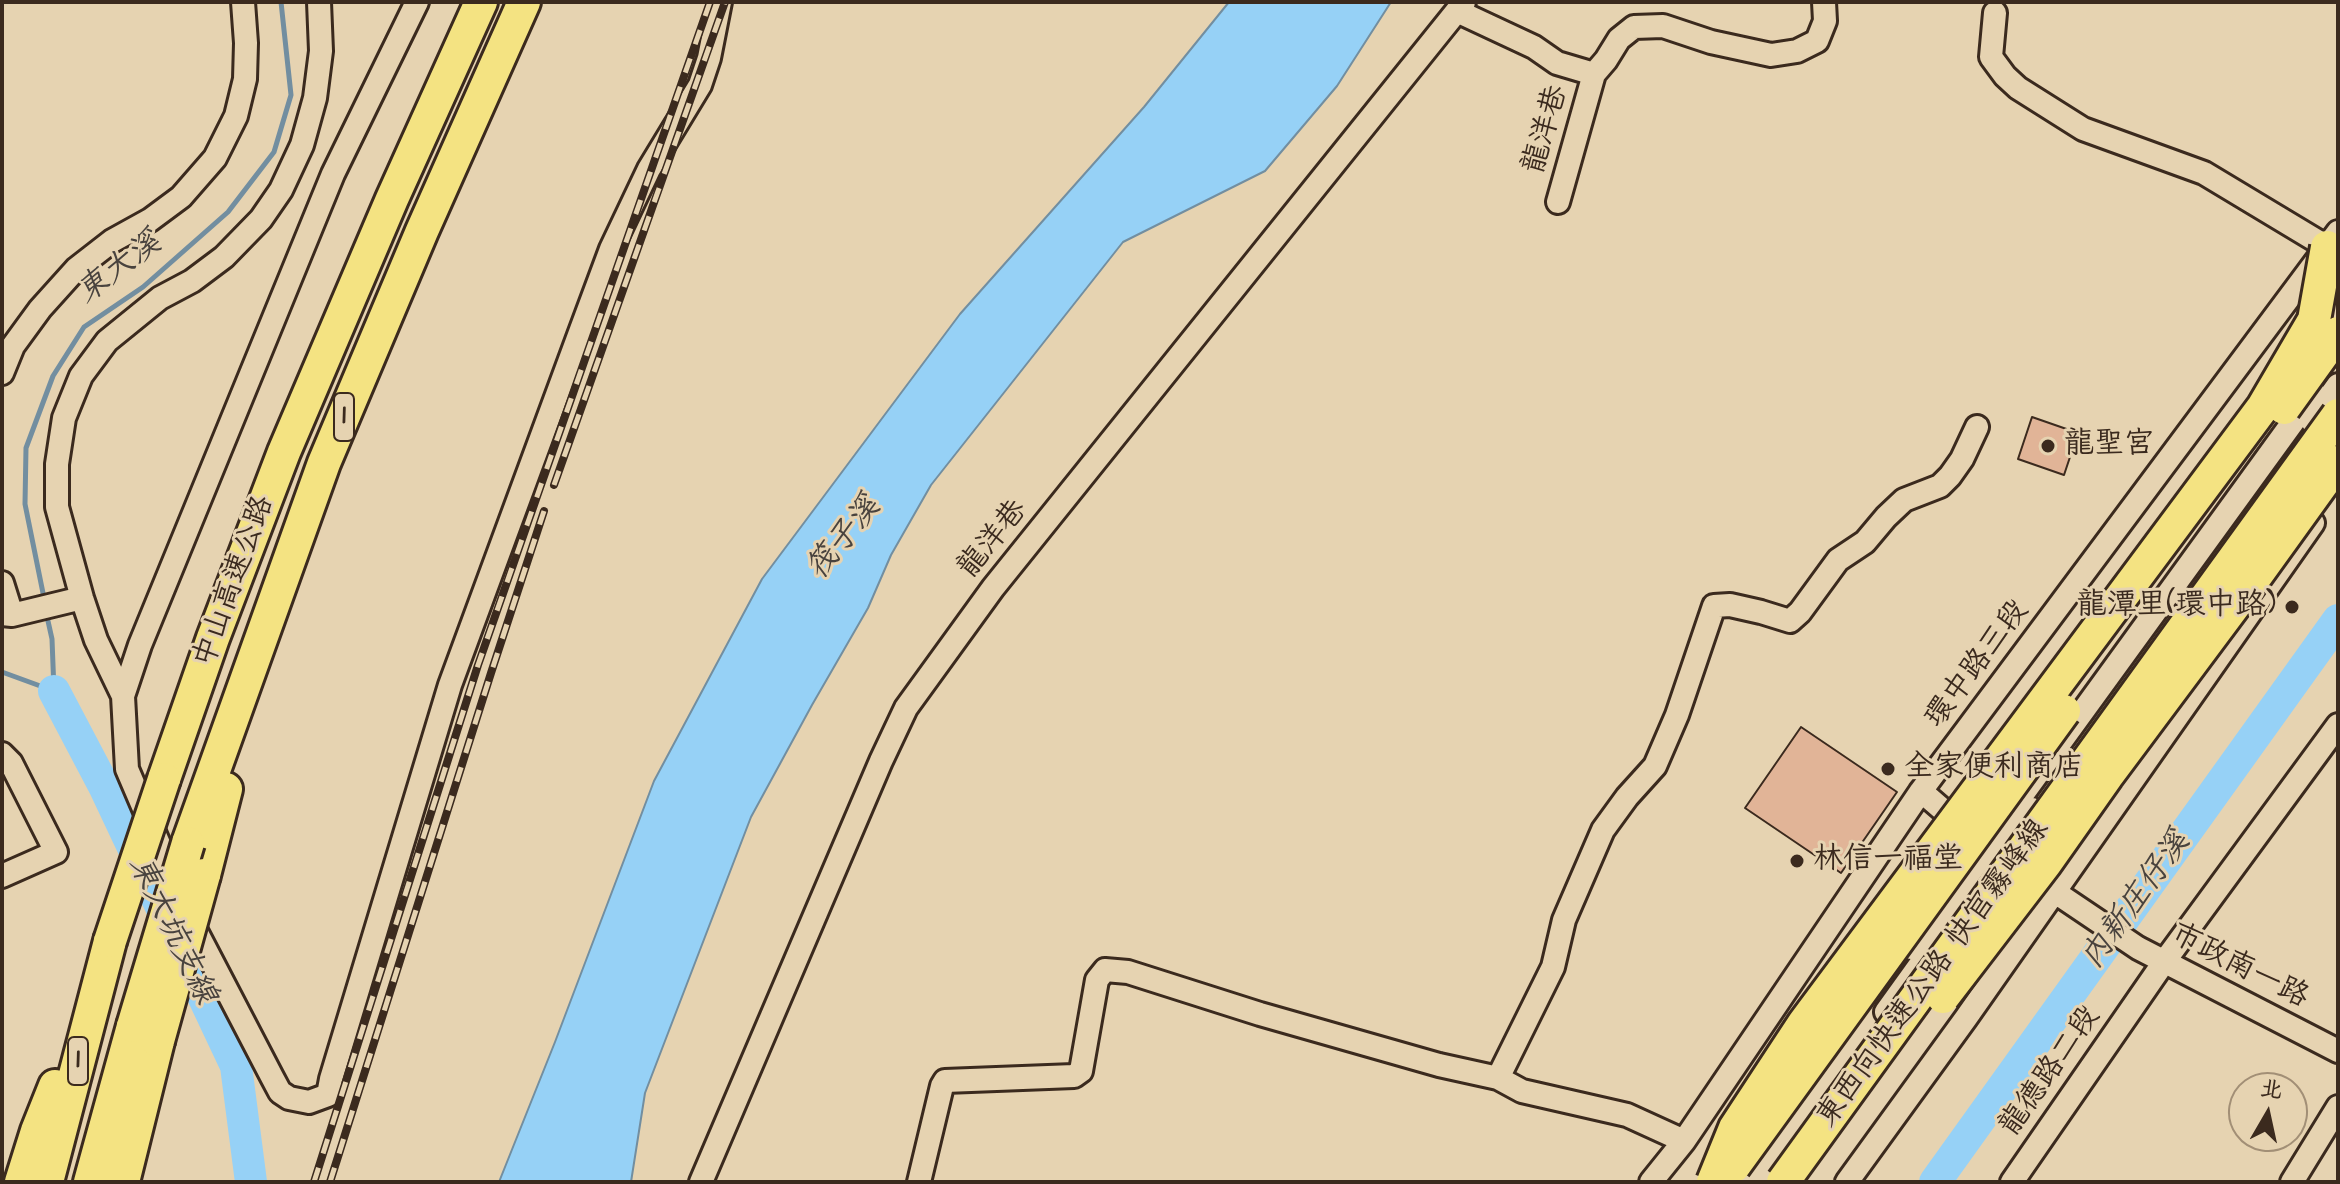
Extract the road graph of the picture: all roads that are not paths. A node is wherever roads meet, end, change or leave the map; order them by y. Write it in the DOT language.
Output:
graph roads {
  1 [pos="243,2"];
  2 [pos="319,2"];
  3 [pos="417,2"];
  4 [pos="481,2"];
  5 [pos="524,2"];
  6 [pos="720,2"];
  7 [pos="1824,2"];
  8 [pos="1460,7"];
  9 [pos="1995,13"];
  10 [pos="1594,74"];
  11 [pos="1558,202"];
  12 [pos="2332,240"];
  13 [pos="2338,333"];
  14 [pos="2338,360"];
  15 [pos="2,373"];
  16 [pos="2338,385"];
  17 [pos="2338,415"];
  18 [pos="1977,427"];
  19 [pos="2338,462"];
  20 [pos="2338,488"];
  21 [pos="2,583"];
  22 [pos="82,598"];
  23 [pos="7,614"];
  24 [pos="242,688"];
  25 [pos="123,696"];
  26 [pos="2338,725"];
  27 [pos="2,754"];
  28 [pos="1921,791"];
  29 [pos="1992,851"];
  30 [pos="2,876"];
  31 [pos="2055,892"];
  32 [pos="2164,962"];
  33 [pos="99,976"];
  34 [pos="145,1033"];
  35 [pos="2338,1051"];
  36 [pos="1498,1078"];
  37 [pos="2338,1107"];
  38 [pos="1684,1141"];
  39 [pos="21,1182"];
  40 [pos="47,1182"];
  41 [pos="90,1182"];
  42 [pos="123,1182"];
  43 [pos="701,1182"];
  44 [pos="919,1182"];
  45 [pos="1651,1182"];
  46 [pos="1713,1182"];
  47 [pos="1722,1182"];
  48 [pos="1740,1182"];
  49 [pos="1764,1182"];
  50 [pos="1783,1182"];
  51 [pos="1805,1182"];
  52 [pos="1847,1182"];
  53 [pos="2012,1182"];
  54 [pos="2292,1182"];
  1 -- 15 [label="street"];
  2 -- 22 [label="street"];
  3 -- 25 [label="street"];
  4 -- 33 [label="highway, 中山高速公路 / 1, bridge"];
  5 -- 24 [label="highway, 中山高速公路 / 1"];
  6 -- 25 [label="street"];
  7 -- 10 [label="street, 龍洋巷"];
  8 -- 10 [label="street, 龍洋巷"];
  8 -- 43 [label="street, 龍洋巷"];
  9 -- 12 [label="street"];
  10 -- 11 [label="street, 龍洋巷"];
  12 -- 28 [label="street, 環中路三段"];
  12 -- 46 [label="highway, bridge"];
  13 -- 47 [label="highway, 東西向快速公路 快官霧峰線, bridge"];
  14 -- 29 [label="street"];
  16 -- 29 [label="street"];
  17 -- 50 [label="highway, 東西向快速公路 快官霧峰線, bridge"];
  18 -- 36 [label="street"];
  19 -- 51 [label="highway, bridge"];
  20 -- 31 [label="street"];
  21 -- 23 [label="street"];
  22 -- 23 [label="street"];
  22 -- 25 [label="street"];
  24 -- 34 [label="highway, 中山高速公路 / 1, bridge"];
  24 -- 34 [label="highway, bridge"];
  26 -- 32 [label="street, 龍德路二段"];
  27 -- 30 [label="street"];
  28 -- 29 [label="street, 市政南一路"];
  28 -- 38 [label="street, 環中路三段"];
  29 -- 31 [label="street, 市政南一路"];
  29 -- 48 [label="street"];
  29 -- 49 [label="street"];
  31 -- 32 [label="street, 市政南一路"];
  31 -- 52 [label="street"];
  32 -- 35 [label="street, 市政南一路"];
  32 -- 53 [label="street, 龍德路二段"];
  33 -- 39 [label="highway"];
  33 -- 40 [label="highway, 中山高速公路 / 1"];
  34 -- 41 [label="highway, 中山高速公路 / 1"];
  34 -- 42 [label="highway"];
  36 -- 38 [label="street"];
  36 -- 44 [label="street"];
  37 -- 54 [label="street"];
  38 -- 45 [label="street, 環中路三段"];
}
